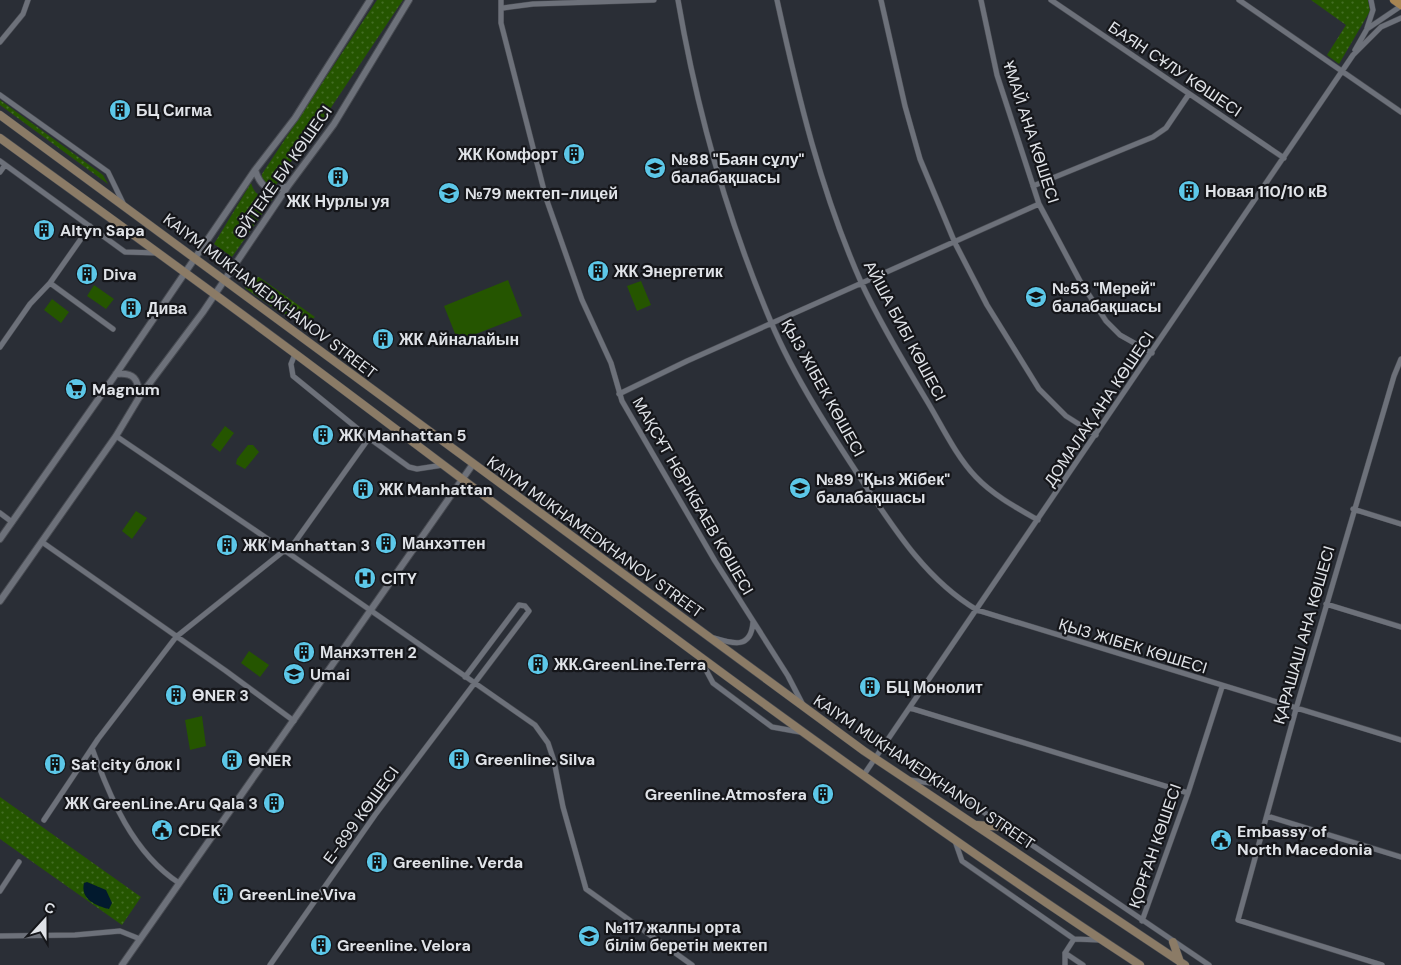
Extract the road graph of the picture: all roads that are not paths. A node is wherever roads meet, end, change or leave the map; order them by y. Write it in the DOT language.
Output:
graph roads {
  1 [pos="28,0"];
  2 [pos="370,0"];
  3 [pos="409,0"];
  4 [pos="501,0"];
  5 [pos="654,0"];
  6 [pos="678,0"];
  7 [pos="777,0"];
  8 [pos="881,0"];
  9 [pos="981,0"];
  10 [pos="1051,0"];
  11 [pos="1239,0"];
  12 [pos="1372,0"];
  13 [pos="1394,0"];
  14 [pos="1401,5"];
  15 [pos="503,8"];
  16 [pos="1401,18"];
  17 [pos="1367,29"];
  18 [pos="0,42"];
  19 [pos="1353,55"];
  20 [pos="1342,71"];
  21 [pos="1189,94"];
  22 [pos="0,95"];
  23 [pos="1401,112"];
  24 [pos="0,115"];
  25 [pos="0,138"];
  26 [pos="1284,158"];
  27 [pos="2,163"];
  28 [pos="255,170"];
  29 [pos="0,172"];
  30 [pos="288,186"];
  31 [pos="1032,186"];
  32 [pos="1039,204"];
  33 [pos="124,205"];
  34 [pos="90,226"];
  35 [pos="955,243"];
  36 [pos="158,253"];
  37 [pos="195,257"];
  38 [pos="185,272"];
  39 [pos="225,280"];
  40 [pos="861,282"];
  41 [pos="50,283"];
  42 [pos="215,294"];
  43 [pos="771,323"];
  44 [pos="113,329"];
  45 [pos="0,347"];
  46 [pos="1152,353"];
  47 [pos="295,354"];
  48 [pos="1401,359"];
  49 [pos="116,374"];
  50 [pos="619,394"];
  51 [pos="140,396"];
  52 [pos="1096,435"];
  53 [pos="116,436"];
  54 [pos="369,438"];
  55 [pos="473,464"];
  56 [pos="443,465"];
  57 [pos="463,480"];
  58 [pos="1353,510"];
  59 [pos="0,513"];
  60 [pos="1038,520"];
  61 [pos="12,522"];
  62 [pos="1401,524"];
  63 [pos="0,539"];
  64 [pos="42,542"];
  65 [pos="284,550"];
  66 [pos="0,601"];
  67 [pos="1326,604"];
  68 [pos="371,610"];
  69 [pos="978,610"];
  70 [pos="753,621"];
  71 [pos="1401,627"];
  72 [pos="706,636"];
  73 [pos="176,637"];
  74 [pos="699,657"];
  75 [pos="465,677"];
  76 [pos="474,682"];
  77 [pos="1222,687"];
  78 [pos="805,707"];
  79 [pos="910,708"];
  80 [pos="1296,708"];
  81 [pos="294,721"];
  82 [pos="802,732"];
  83 [pos="1401,740"];
  84 [pos="92,748"];
  85 [pos="875,759"];
  86 [pos="863,776"];
  87 [pos="906,780"];
  88 [pos="1188,793"];
  89 [pos="1268,816"];
  90 [pos="44,820"];
  91 [pos="974,825"];
  92 [pos="1005,827"];
  93 [pos="954,838"];
  94 [pos="1401,857"];
  95 [pos="18,862"];
  96 [pos="179,882"];
  97 [pos="0,891"];
  98 [pos="1142,921"];
  99 [pos="0,936"];
  100 [pos="1074,939"];
  101 [pos="140,940"];
  102 [pos="1102,940"];
  103 [pos="1173,942"];
  104 [pos="1065,953"];
  105 [pos="1132,962"];
  106 [pos="1183,963"];
  107 [pos="122,965"];
  108 [pos="270,965"];
  109 [pos="692,965"];
  110 [pos="1065,965"];
  111 [pos="1083,965"];
  112 [pos="1140,965"];
  113 [pos="1209,965"];
  114 [pos="1382,965"];
  1 -- 18 [label="street"];
  2 -- 28 [label="street, ӘЙТЕКЕ БИ КӨШЕСІ"];
  3 -- 30 [label="street, ӘЙТЕКЕ БИ КӨШЕСІ"];
  4 -- 15 [label="street, МАҚСҰТ НӘРІКБАЕВ КӨШЕСІ"];
  5 -- 15 [label="street"];
  6 -- 43 [label="street, ҚЫЗ ЖІБЕК КӨШЕСІ"];
  7 -- 40 [label="street, АЙША БИБІ КӨШЕСІ"];
  8 -- 35 [label="street"];
  9 -- 31 [label="street, ҰМАЙ АНА КӨШЕСІ"];
  10 -- 21 [label="street, БАЯН СҰЛУ КӨШЕСІ"];
  11 -- 20 [label="street"];
  12 -- 17 [label="street"];
  13 -- 14 [label="main road"];
  14 -- 17 [label="street, ДОМАЛАҚ АНА КӨШЕСІ"];
  15 -- 50 [label="street, МАҚСҰТ НӘРІКБАЕВ КӨШЕСІ"];
  16 -- 19 [label="street, ДОМАЛАҚ АНА КӨШЕСІ"];
  17 -- 19 [label="street, ДОМАЛАҚ АНА КӨШЕСІ"];
  19 -- 20 [label="street, ДОМАЛАҚ АНА КӨШЕСІ"];
  20 -- 23 [label="street"];
  20 -- 26 [label="street, ДОМАЛАҚ АНА КӨШЕСІ"];
  21 -- 26 [label="street, БАЯН СҰЛУ КӨШЕСІ"];
  21 -- 31 [label="street"];
  22 -- 33 [label="street"];
  24 -- 33 [label="main road, KAIYM MUKHAMEDKHANOV STREET"];
  25 -- 36 [label="main road, KAIYM MUKHAMEDKHANOV STREET"];
  26 -- 46 [label="street, ДОМАЛАҚ АНА КӨШЕСІ"];
  27 -- 29 [label="street"];
  27 -- 34 [label="street"];
  28 -- 30 [label="street"];
  28 -- 37 [label="street, ӘЙТЕКЕ БИ КӨШЕСІ"];
  30 -- 39 [label="street, ӘЙТЕКЕ БИ КӨШЕСІ"];
  31 -- 32 [label="street, ҰМАЙ АНА КӨШЕСІ"];
  32 -- 35 [label="street"];
  32 -- 46 [label="street, ҰМАЙ АНА КӨШЕСІ"];
  33 -- 37 [label="main road, KAIYM MUKHAMEDKHANOV STREET"];
  34 -- 36 [label="street"];
  34 -- 41 [label="street"];
  35 -- 40 [label="street"];
  35 -- 52 [label="street"];
  36 -- 38 [label="main road, KAIYM MUKHAMEDKHANOV STREET"];
  37 -- 38 [label="street, ӘЙТЕКЕ БИ КӨШЕСІ"];
  37 -- 39 [label="main road, KAIYM MUKHAMEDKHANOV STREET"];
  38 -- 42 [label="main road, KAIYM MUKHAMEDKHANOV STREET"];
  38 -- 49 [label="street, ӘЙТЕКЕ БИ КӨШЕСІ"];
  39 -- 42 [label="street, ӘЙТЕКЕ БИ КӨШЕСІ"];
  39 -- 55 [label="main road, KAIYM MUKHAMEDKHANOV STREET"];
  40 -- 43 [label="street"];
  40 -- 60 [label="street, АЙША БИБІ КӨШЕСІ"];
  41 -- 44 [label="street"];
  41 -- 45 [label="street"];
  42 -- 47 [label="main road, KAIYM MUKHAMEDKHANOV STREET"];
  42 -- 51 [label="street, ӘЙТЕКЕ БИ КӨШЕСІ"];
  43 -- 50 [label="street"];
  43 -- 69 [label="street, ҚЫЗ ЖІБЕК КӨШЕСІ"];
  46 -- 52 [label="street, ДОМАЛАҚ АНА КӨШЕСІ"];
  47 -- 54 [label="street"];
  47 -- 56 [label="main road, KAIYM MUKHAMEDKHANOV STREET"];
  48 -- 58 [label="street, ҚАРАШАШ АНА КӨШЕСІ"];
  49 -- 51 [label="street"];
  49 -- 61 [label="street, ӘЙТЕКЕ БИ КӨШЕСІ"];
  50 -- 70 [label="street, МАҚСҰТ НӘРІКБАЕВ КӨШЕСІ"];
  51 -- 53 [label="street, ӘЙТЕКЕ БИ КӨШЕСІ"];
  52 -- 60 [label="street, ДОМАЛАҚ АНА КӨШЕСІ"];
  53 -- 64 [label="street, ӘЙТЕКЕ БИ КӨШЕСІ"];
  53 -- 65 [label="street"];
  54 -- 56 [label="street"];
  54 -- 65 [label="street"];
  55 -- 57 [label="street"];
  55 -- 72 [label="main road, KAIYM MUKHAMEDKHANOV STREET"];
  56 -- 57 [label="main road, KAIYM MUKHAMEDKHANOV STREET"];
  57 -- 68 [label="street"];
  57 -- 74 [label="main road, KAIYM MUKHAMEDKHANOV STREET"];
  58 -- 62 [label="street"];
  58 -- 67 [label="street, ҚАРАШАШ АНА КӨШЕСІ"];
  59 -- 61 [label="street"];
  60 -- 69 [label="street, ДОМАЛАҚ АНА КӨШЕСІ"];
  61 -- 63 [label="street, ӘЙТЕКЕ БИ КӨШЕСІ"];
  64 -- 66 [label="street, ӘЙТЕКЕ БИ КӨШЕСІ"];
  64 -- 73 [label="street"];
  65 -- 68 [label="street"];
  65 -- 73 [label="street"];
  67 -- 71 [label="street"];
  67 -- 80 [label="street, ҚАРАШАШ АНА КӨШЕСІ"];
  68 -- 75 [label="street"];
  68 -- 81 [label="street"];
  69 -- 77 [label="street, ҚЫЗ ЖІБЕК КӨШЕСІ"];
  69 -- 79 [label="street, ДОМАЛАҚ АНА КӨШЕСІ"];
  70 -- 72 [label="street"];
  70 -- 78 [label="street, МАҚСҰТ НӘРІКБАЕВ КӨШЕСІ"];
  72 -- 78 [label="main road, KAIYM MUKHAMEDKHANOV STREET"];
  73 -- 81 [label="street"];
  73 -- 84 [label="street"];
  74 -- 82 [label="main road, KAIYM MUKHAMEDKHANOV STREET"];
  74 -- 82 [label="street"];
  75 -- 76 [label="street"];
  75 -- 76 [label="street, Е-899 КӨШЕСІ"];
  76 -- 108 [label="street, Е-899 КӨШЕСІ"];
  76 -- 109 [label="street"];
  77 -- 80 [label="street, ҚЫЗ ЖІБЕК КӨШЕСІ"];
  77 -- 88 [label="street, ҚОРҒАН КӨШЕСІ"];
  78 -- 85 [label="main road, KAIYM MUKHAMEDKHANOV STREET"];
  79 -- 85 [label="street, ДОМАЛАҚ АНА КӨШЕСІ"];
  79 -- 88 [label="street"];
  80 -- 83 [label="street, ҚЫЗ ЖІБЕК КӨШЕСІ"];
  80 -- 89 [label="street, ҚАРАШАШ АНА КӨШЕСІ"];
  81 -- 96 [label="street"];
  82 -- 86 [label="main road, KAIYM MUKHAMEDKHANOV STREET"];
  84 -- 90 [label="street"];
  84 -- 96 [label="street"];
  85 -- 86 [label="street, ДОМАЛАҚ АНА КӨШЕСІ"];
  85 -- 87 [label="main road, KAIYM MUKHAMEDKHANOV STREET"];
  86 -- 93 [label="main road, KAIYM MUKHAMEDKHANOV STREET"];
  87 -- 91 [label="main road, KAIYM MUKHAMEDKHANOV STREET"];
  87 -- 92 [label="street, ҚОРҒАН КӨШЕСІ"];
  88 -- 98 [label="street, ҚОРҒАН КӨШЕСІ"];
  89 -- 94 [label="street"];
  89 -- 114 [label="street, ҚАРАШАШ АНА КӨШЕСІ"];
  91 -- 92 [label="main road"];
  91 -- 106 [label="main road, KAIYM MUKHAMEDKHANOV STREET"];
  92 -- 98 [label="street, ҚОРҒАН КӨШЕСІ"];
  93 -- 100 [label="street"];
  93 -- 102 [label="main road, KAIYM MUKHAMEDKHANOV STREET"];
  95 -- 97 [label="street"];
  96 -- 101 [label="street"];
  98 -- 103 [label="street"];
  99 -- 101 [label="street"];
  100 -- 102 [label="street"];
  100 -- 104 [label="street"];
  101 -- 107 [label="street"];
  102 -- 105 [label="main road, KAIYM MUKHAMEDKHANOV STREET"];
  103 -- 106 [label="main road"];
  103 -- 113 [label="street"];
  104 -- 110 [label="street"];
  104 -- 111 [label="street"];
  105 -- 112 [label="main road, KAIYM MUKHAMEDKHANOV STREET"];
}
